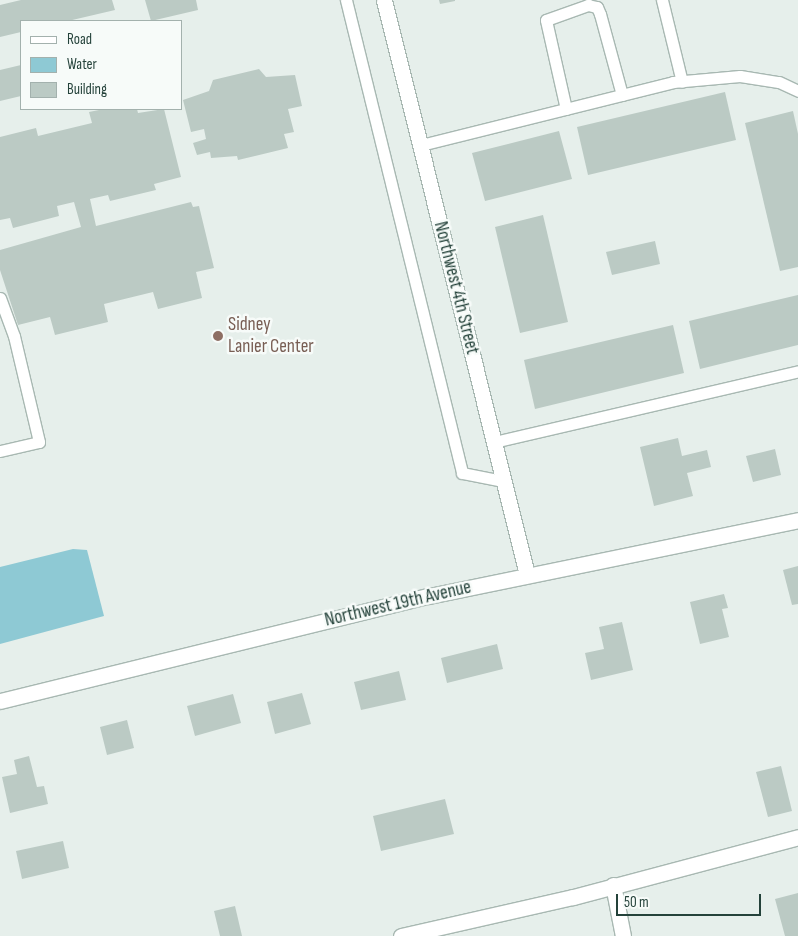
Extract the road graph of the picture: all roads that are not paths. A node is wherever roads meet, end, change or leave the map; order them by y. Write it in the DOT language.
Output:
graph roads {
  1 [pos="346,0"];
  2 [pos="384,0"];
  3 [pos="662,0"];
  4 [pos="682,82"];
  5 [pos="798,91"];
  6 [pos="622,95"];
  7 [pos="566,109"];
  8 [pos="421,145"];
  9 [pos="0,298"];
  10 [pos="798,371"];
  11 [pos="494,442"];
  12 [pos="0,451"];
  13 [pos="503,481"];
  14 [pos="798,520"];
  15 [pos="527,575"];
  16 [pos="0,701"];
  17 [pos="798,837"];
  18 [pos="612,885"];
  19 [pos="401,936"];
  20 [pos="623,936"];
  1 -- 13 [label="lane"];
  2 -- 8 [label="street, Northwest 4th Street"];
  3 -- 4 [label="lane"];
  4 -- 5 [label="lane"];
  4 -- 6 [label="lane"];
  6 -- 7 [label="lane"];
  6 -- 7 [label="lane"];
  7 -- 8 [label="lane"];
  8 -- 11 [label="street, Northwest 4th Street"];
  9 -- 12 [label="lane"];
  10 -- 11 [label="lane"];
  11 -- 13 [label="street, Northwest 4th Street"];
  13 -- 15 [label="street, Northwest 4th Street"];
  14 -- 15 [label="street, Northwest 19th Avenue"];
  15 -- 16 [label="street, Northwest 19th Avenue"];
  17 -- 18 [label="street"];
  18 -- 19 [label="street"];
  18 -- 20 [label="street"];
}
